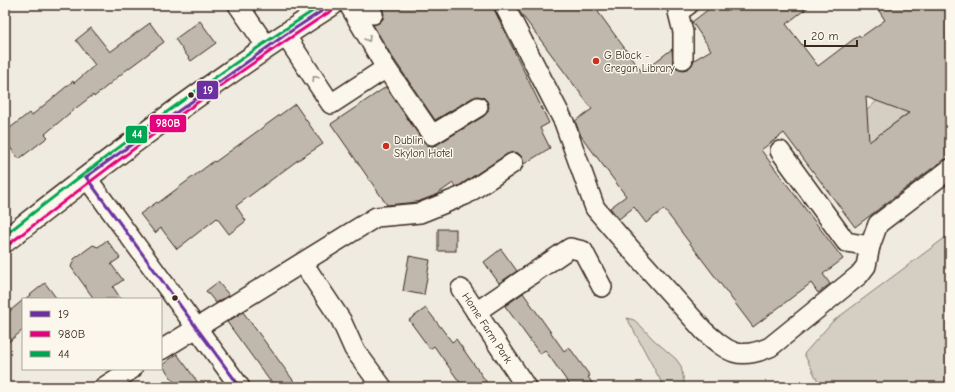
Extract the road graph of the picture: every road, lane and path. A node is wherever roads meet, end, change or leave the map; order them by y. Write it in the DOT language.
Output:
graph roads {
  1 [pos="238,5"];
  2 [pos="331,5"];
  3 [pos="349,5"];
  4 [pos="504,5"];
  5 [pos="688,5"];
  6 [pos="285,35"];
  7 [pos="267,47"];
  8 [pos="683,59"];
  9 [pos="386,68"];
  10 [pos="478,107"];
  11 [pos="780,151"];
  12 [pos="513,163"];
  13 [pos="950,169"];
  14 [pos="86,177"];
  15 [pos="5,241"];
  16 [pos="870,246"];
  17 [pos="303,263"];
  18 [pos="602,287"];
  19 [pos="461,289"];
  20 [pos="476,312"];
  21 [pos="196,328"];
  22 [pos="162,349"];
  23 [pos="131,370"];
  24 [pos="108,386"];
  25 [pos="240,387"];
  26 [pos="382,387"];
  27 [pos="526,387"];
  1 -- 7 [label="street"];
  2 -- 6 [label="main road"];
  3 -- 9 [label="street, one-way"];
  4 -- 16 [label="street"];
  5 -- 8 [label="street"];
  6 -- 7 [label="main road"];
  9 -- 6 [label="street, one-way"];
  7 -- 14 [label="main road"];
  9 -- 10 [label="street"];
  11 -- 16 [label="street"];
  12 -- 17 [label="street"];
  13 -- 16 [label="street"];
  14 -- 15 [label="main road"];
  14 -- 21 [label="street"];
  17 -- 21 [label="street"];
  17 -- 26 [label="street"];
  18 -- 20 [label="street"];
  19 -- 20 [label="street, Home Farm Park"];
  20 -- 27 [label="street, Home Farm Park"];
  21 -- 22 [label="street"];
  21 -- 25 [label="street"];
  23 -- 24 [label="street"];
}
